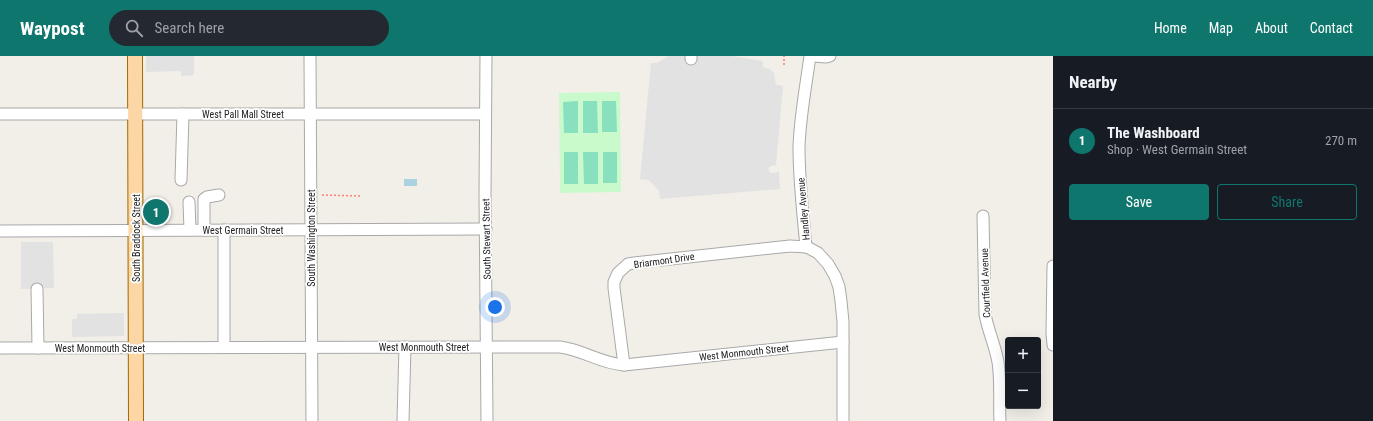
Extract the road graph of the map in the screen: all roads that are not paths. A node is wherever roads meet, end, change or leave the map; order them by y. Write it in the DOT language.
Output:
graph roads {
  1 [pos="135,56"];
  2 [pos="310,56"];
  3 [pos="486,56"];
  4 [pos="810,56"];
  5 [pos="814,56"];
  6 [pos="830,56"];
  7 [pos="0,114"];
  8 [pos="135,114"];
  9 [pos="182,114"];
  10 [pos="311,114"];
  11 [pos="486,114"];
  12 [pos="181,180"];
  13 [pos="219,195"];
  14 [pos="189,202"];
  15 [pos="982,216"];
  16 [pos="486,229"];
  17 [pos="136,230"];
  18 [pos="190,230"];
  19 [pos="204,230"];
  20 [pos="224,230"];
  21 [pos="311,230"];
  22 [pos="0,231"];
  23 [pos="806,247"];
  24 [pos="1053,266"];
  25 [pos="37,289"];
  26 [pos="843,342"];
  27 [pos="1053,345"];
  28 [pos="312,347"];
  29 [pos="405,347"];
  30 [pos="487,347"];
  31 [pos="0,348"];
  32 [pos="38,348"];
  33 [pos="136,348"];
  34 [pos="224,348"];
  35 [pos="624,365"];
  36 [pos="136,421"];
  37 [pos="312,421"];
  38 [pos="403,421"];
  39 [pos="487,421"];
  40 [pos="843,421"];
  41 [pos="1000,421"];
  1 -- 8 [label="main road, South Braddock Street"];
  2 -- 10 [label="street, South Washington Street"];
  3 -- 11 [label="street, South Stewart Street"];
  4 -- 23 [label="street, Handley Avenue"];
  5 -- 6 [label="street"];
  7 -- 8 [label="street, West Pall Mall Street"];
  8 -- 9 [label="street, West Pall Mall Street"];
  8 -- 17 [label="main road, South Braddock Street"];
  9 -- 10 [label="street, West Pall Mall Street"];
  9 -- 12 [label="street"];
  10 -- 11 [label="street, West Pall Mall Street"];
  10 -- 21 [label="street, South Washington Street"];
  11 -- 16 [label="street, South Stewart Street"];
  13 -- 19 [label="street"];
  14 -- 18 [label="street"];
  15 -- 41 [label="street, Courtfield Avenue"];
  16 -- 21 [label="street, West Germain Street"];
  16 -- 30 [label="street, South Stewart Street"];
  17 -- 18 [label="street, West Germain Street"];
  17 -- 22 [label="street, West Germain Street"];
  17 -- 33 [label="main road, South Braddock Street"];
  18 -- 19 [label="street, West Germain Street"];
  19 -- 20 [label="street, West Germain Street"];
  20 -- 21 [label="street, West Germain Street"];
  20 -- 34 [label="street"];
  21 -- 28 [label="street, South Washington Street"];
  23 -- 26 [label="street, Handley Avenue"];
  23 -- 35 [label="street, Briarmont Drive"];
  24 -- 27 [label="street"];
  25 -- 32 [label="street"];
  26 -- 35 [label="street, West Monmouth Street"];
  26 -- 40 [label="street, Handley Avenue"];
  28 -- 29 [label="street, West Monmouth Street"];
  28 -- 34 [label="street, West Monmouth Street"];
  28 -- 37 [label="street, South Washington Street"];
  29 -- 30 [label="street, West Monmouth Street"];
  29 -- 38 [label="street"];
  30 -- 35 [label="street, West Monmouth Street"];
  30 -- 39 [label="street, South Stewart Street"];
  31 -- 32 [label="street, West Monmouth Street"];
  32 -- 33 [label="street, West Monmouth Street"];
  33 -- 34 [label="street, West Monmouth Street"];
  33 -- 36 [label="main road, South Braddock Street"];
}
